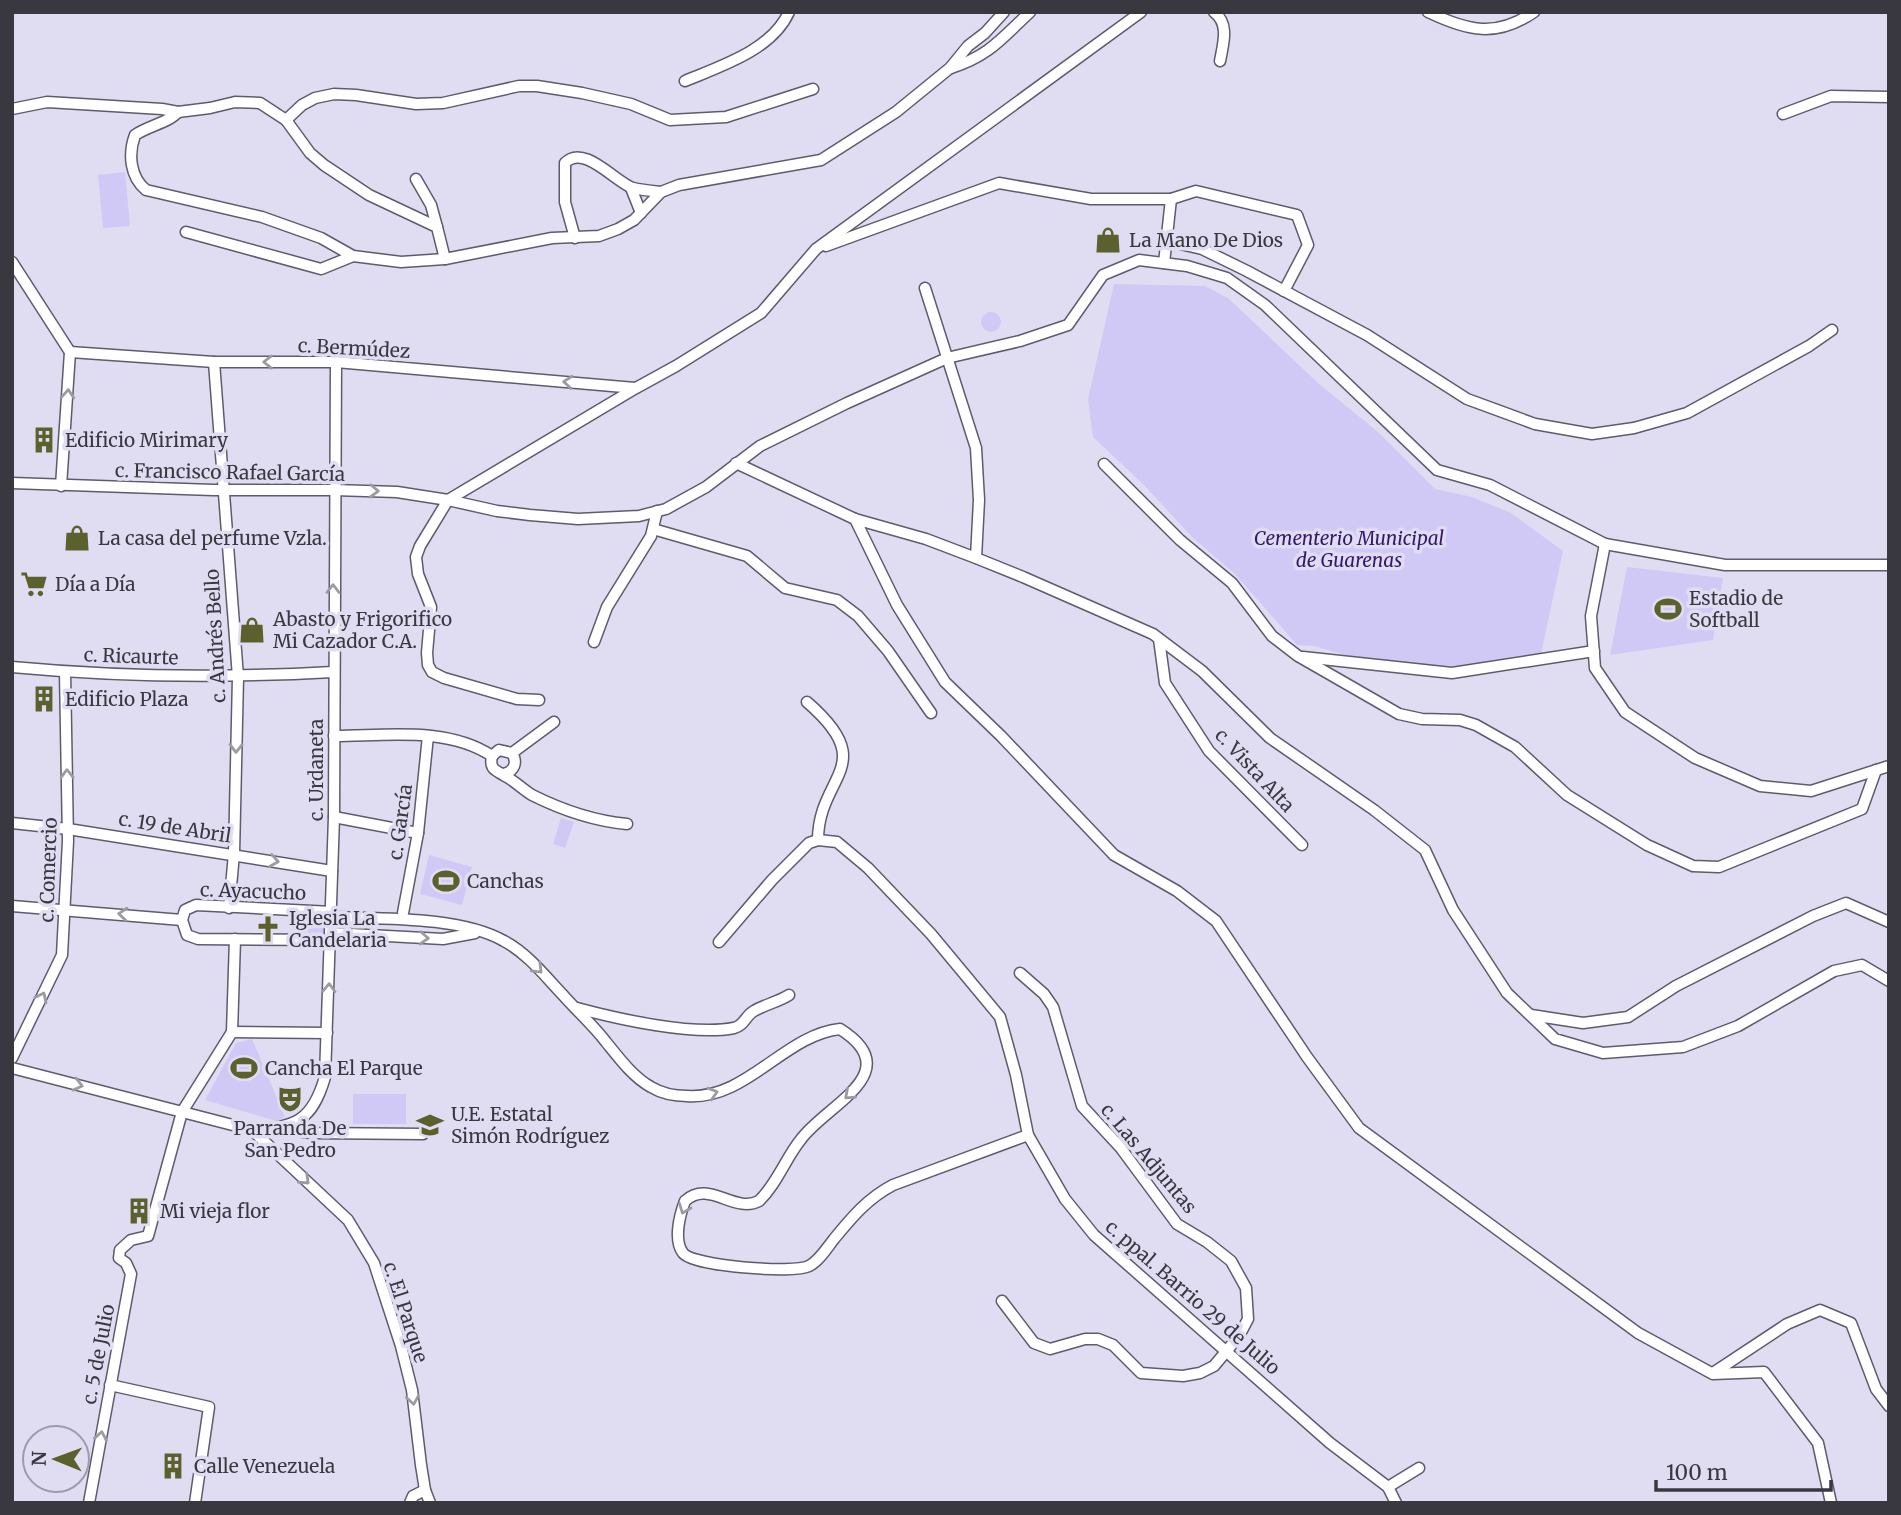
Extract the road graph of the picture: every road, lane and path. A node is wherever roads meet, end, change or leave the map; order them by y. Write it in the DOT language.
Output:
graph roads {
  1 [pos="789,12"];
  2 [pos="1004,12"];
  3 [pos="1030,12"];
  4 [pos="1141,12"];
  5 [pos="1214,12"];
  6 [pos="1428,12"];
  7 [pos="1534,12"];
  8 [pos="1220,61"];
  9 [pos="950,68"];
  10 [pos="685,82"];
  11 [pos="813,89"];
  12 [pos="1889,97"];
  13 [pos="12,108"];
  14 [pos="178,112"];
  15 [pos="1783,114"];
  16 [pos="286,120"];
  17 [pos="416,179"];
  18 [pos="631,188"];
  19 [pos="661,192"];
  20 [pos="1171,198"];
  21 [pos="641,213"];
  22 [pos="437,227"];
  23 [pos="186,232"];
  24 [pos="575,238"];
  25 [pos="1167,242"];
  26 [pos="816,249"];
  27 [pos="352,256"];
  28 [pos="445,259"];
  29 [pos="12,262"];
  30 [pos="1164,263"];
  31 [pos="925,288"];
  32 [pos="1284,291"];
  33 [pos="1832,330"];
  34 [pos="70,352"];
  35 [pos="947,358"];
  36 [pos="214,362"];
  37 [pos="336,362"];
  38 [pos="636,388"];
  39 [pos="736,463"];
  40 [pos="1104,464"];
  41 [pos="12,483"];
  42 [pos="61,486"];
  43 [pos="223,490"];
  44 [pos="334,490"];
  45 [pos="448,500"];
  46 [pos="657,511"];
  47 [pos="855,519"];
  48 [pos="653,529"];
  49 [pos="1605,544"];
  50 [pos="976,558"];
  51 [pos="1889,565"];
  52 [pos="1159,639"];
  53 [pos="594,642"];
  54 [pos="1594,650"];
  55 [pos="1298,656"];
  56 [pos="12,667"];
  57 [pos="65,672"];
  58 [pos="333,672"];
  59 [pos="238,677"];
  60 [pos="539,700"];
  61 [pos="807,702"];
  62 [pos="930,713"];
  63 [pos="554,722"];
  64 [pos="334,736"];
  65 [pos="428,736"];
  66 [pos="512,753"];
  67 [pos="492,757"];
  68 [pos="1889,766"];
  69 [pos="1876,770"];
  70 [pos="504,774"];
  71 [pos="334,817"];
  72 [pos="12,823"];
  73 [pos="627,824"];
  74 [pos="68,829"];
  75 [pos="418,833"];
  76 [pos="818,840"];
  77 [pos="1302,845"];
  78 [pos="234,854"];
  79 [pos="332,871"];
  80 [pos="12,906"];
  81 [pos="229,908"];
  82 [pos="65,909"];
  83 [pos="403,913"];
  84 [pos="331,914"];
  85 [pos="182,920"];
  86 [pos="1889,922"];
  87 [pos="482,932"];
  88 [pos="331,937"];
  89 [pos="235,939"];
  90 [pos="719,943"];
  91 [pos="1020,973"];
  92 [pos="1889,981"];
  93 [pos="789,995"];
  94 [pos="576,1007"];
  95 [pos="1530,1015"];
  96 [pos="232,1032"];
  97 [pos="327,1033"];
  98 [pos="12,1058"];
  99 [pos="12,1069"];
  100 [pos="182,1112"];
  101 [pos="274,1128"];
  102 [pos="252,1130"];
  103 [pos="423,1134"];
  104 [pos="1028,1135"];
  105 [pos="1002,1301"];
  106 [pos="1227,1350"];
  107 [pos="1713,1374"];
  108 [pos="110,1385"];
  109 [pos="1889,1406"];
  110 [pos="1419,1468"];
  111 [pos="1388,1487"];
  112 [pos="425,1490"];
  113 [pos="89,1503"];
  114 [pos="195,1503"];
  115 [pos="410,1503"];
  116 [pos="430,1503"];
  117 [pos="1396,1503"];
  118 [pos="1831,1503"];
  1 -- 10 [label="street"];
  2 -- 9 [label="street"];
  3 -- 9 [label="street"];
  4 -- 26 [label="street"];
  5 -- 8 [label="street"];
  6 -- 7 [label="street"];
  9 -- 19 [label="street"];
  11 -- 16 [label="street"];
  12 -- 15 [label="street"];
  13 -- 14 [label="street"];
  14 -- 16 [label="street"];
  14 -- 27 [label="street"];
  16 -- 22 [label="street"];
  17 -- 22 [label="street"];
  18 -- 19 [label="street"];
  18 -- 21 [label="street"];
  18 -- 24 [label="street"];
  19 -- 21 [label="street"];
  20 -- 25 [label="street"];
  20 -- 26 [label="street"];
  20 -- 32 [label="street"];
  21 -- 24 [label="street"];
  22 -- 28 [label="street"];
  23 -- 27 [label="street"];
  24 -- 28 [label="street"];
  25 -- 30 [label="street"];
  25 -- 32 [label="street"];
  26 -- 38 [label="street"];
  27 -- 28 [label="street"];
  29 -- 34 [label="street"];
  30 -- 35 [label="street, c. Francisco Rafael García"];
  30 -- 49 [label="street, c. Francisco Rafael García"];
  31 -- 35 [label="street"];
  32 -- 33 [label="street"];
  34 -- 36 [label="street, c. Bermúdez"];
  42 -- 34 [label="street, one-way"];
  35 -- 39 [label="street, c. Francisco Rafael García"];
  35 -- 50 [label="street"];
  37 -- 36 [label="street, c. Bermúdez, one-way"];
  36 -- 43 [label="street, c. Andrés Bello"];
  38 -- 37 [label="street, c. Bermúdez, one-way"];
  37 -- 44 [label="street, c. Urdaneta"];
  38 -- 45 [label="street"];
  39 -- 46 [label="street, c. Francisco Rafael García"];
  39 -- 47 [label="street"];
  40 -- 55 [label="street"];
  41 -- 42 [label="street, c. Francisco Rafael García"];
  42 -- 43 [label="street, c. Francisco Rafael García"];
  43 -- 44 [label="street, c. Francisco Rafael García"];
  43 -- 59 [label="street, c. Andrés Bello"];
  44 -- 45 [label="street, c. Francisco Rafael García, one-way"];
  58 -- 44 [label="street, c. Urdaneta, one-way"];
  45 -- 46 [label="street, c. Francisco Rafael García"];
  45 -- 60 [label="street"];
  46 -- 48 [label="street"];
  47 -- 50 [label="street"];
  47 -- 107 [label="street"];
  48 -- 53 [label="street"];
  48 -- 62 [label="street"];
  49 -- 51 [label="street, c. Francisco Rafael García"];
  49 -- 54 [label="street"];
  50 -- 52 [label="street"];
  52 -- 77 [label="street, c. Vista Alta"];
  52 -- 95 [label="street"];
  54 -- 55 [label="street"];
  54 -- 69 [label="street"];
  55 -- 69 [label="street"];
  56 -- 57 [label="street, c. Ricaurte"];
  57 -- 59 [label="street, c. Ricaurte"];
  74 -- 57 [label="street, c. Comercio, one-way"];
  58 -- 59 [label="street, c. Ricaurte"];
  58 -- 64 [label="street, c. Urdaneta"];
  59 -- 78 [label="street, c. Andrés Bello, one-way"];
  61 -- 76 [label="street"];
  63 -- 66 [label="street"];
  64 -- 65 [label="street"];
  64 -- 71 [label="street, c. Urdaneta"];
  65 -- 67 [label="street"];
  65 -- 75 [label="street, c. García"];
  66 -- 67 [label="street"];
  66 -- 70 [label="street"];
  67 -- 70 [label="street"];
  68 -- 69 [label="street"];
  70 -- 73 [label="street"];
  71 -- 75 [label="street"];
  71 -- 79 [label="street, c. Urdaneta"];
  72 -- 74 [label="street, c. 19 de Abril"];
  74 -- 78 [label="street, c. 19 de Abril"];
  74 -- 82 [label="street, c. Comercio"];
  75 -- 83 [label="street, c. García"];
  76 -- 90 [label="street"];
  76 -- 104 [label="street, c. ppal. Barrio 29 de Julio"];
  78 -- 79 [label="street, c. 19 de Abril, one-way"];
  78 -- 81 [label="street, c. Andrés Bello"];
  79 -- 84 [label="street, c. Urdaneta"];
  80 -- 82 [label="street, c. Ayacucho"];
  81 -- 84 [label="street, c. Ayacucho"];
  81 -- 85 [label="street, c. Ayacucho"];
  85 -- 82 [label="street, c. Ayacucho, one-way"];
  98 -- 82 [label="street, c. Comercio, one-way"];
  84 -- 87 [label="street"];
  84 -- 88 [label="street, c. Urdaneta"];
  85 -- 89 [label="street, c. Ayacucho"];
  86 -- 95 [label="street"];
  88 -- 87 [label="street, one-way"];
  87 -- 94 [label="street, one-way"];
  88 -- 89 [label="street, c. Ayacucho"];
  97 -- 88 [label="street, c. Urdaneta, one-way"];
  89 -- 96 [label="street"];
  91 -- 106 [label="street, c. Las Adjuntas"];
  92 -- 95 [label="street"];
  93 -- 94 [label="street"];
  94 -- 104 [label="street, one-way"];
  96 -- 97 [label="street"];
  96 -- 100 [label="street"];
  97 -- 101 [label="street, c. Urdaneta"];
  99 -- 100 [label="street, c. El Parque, one-way"];
  100 -- 102 [label="street, c. El Parque"];
  100 -- 108 [label="street, c. 5 de Julio"];
  101 -- 102 [label="street, c. Urdaneta"];
  101 -- 103 [label="street"];
  102 -- 112 [label="street, c. El Parque, one-way"];
  104 -- 106 [label="street, c. ppal. Barrio 29 de Julio"];
  105 -- 106 [label="street, c. Las Adjuntas"];
  106 -- 111 [label="street, c. ppal. Barrio 29 de Julio"];
  107 -- 109 [label="street"];
  107 -- 118 [label="street"];
  113 -- 108 [label="street, c. 5 de Julio, one-way"];
  108 -- 114 [label="street"];
  110 -- 111 [label="street"];
  111 -- 117 [label="street, c. ppal. Barrio 29 de Julio"];
  112 -- 115 [label="street"];
  112 -- 116 [label="street, c. El Parque"];
}
